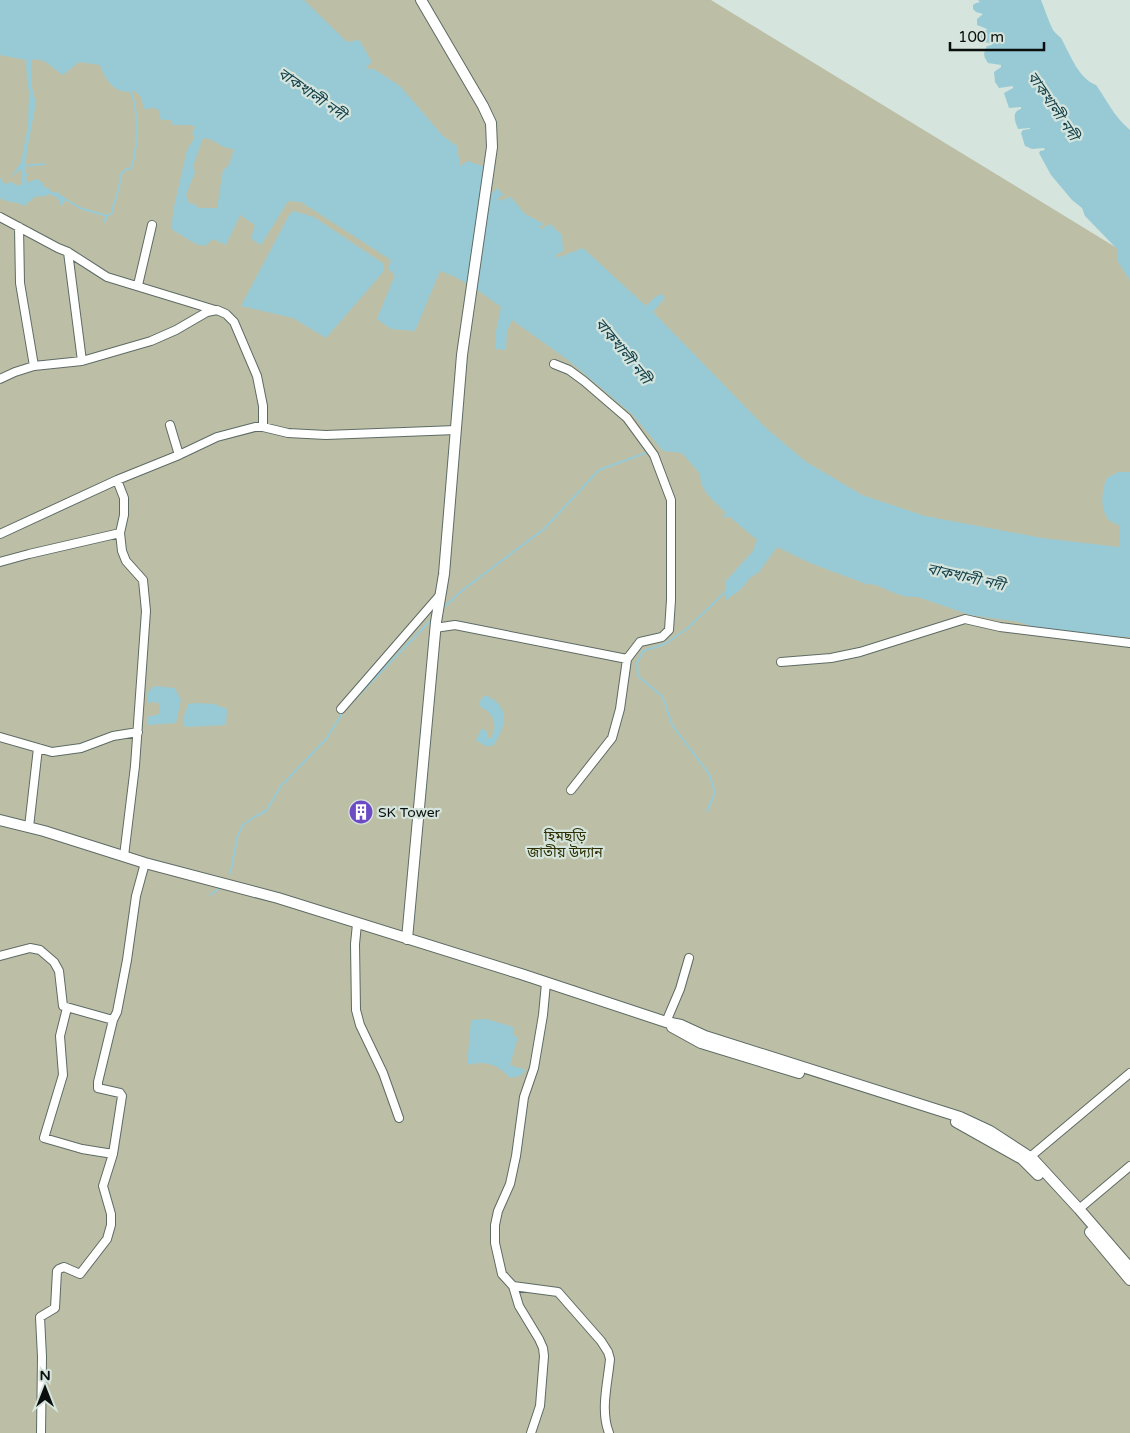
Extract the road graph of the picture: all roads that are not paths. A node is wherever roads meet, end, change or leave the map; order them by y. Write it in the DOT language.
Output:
graph roads {
  1 [pos="421,0"];
  2 [pos="0,217"];
  3 [pos="152,225"];
  4 [pos="19,227"];
  5 [pos="68,252"];
  6 [pos="138,285"];
  7 [pos="217,310"];
  8 [pos="82,361"];
  9 [pos="554,364"];
  10 [pos="34,366"];
  11 [pos="0,379"];
  12 [pos="170,425"];
  13 [pos="262,427"];
  14 [pos="456,430"];
  15 [pos="179,456"];
  16 [pos="117,480"];
  17 [pos="120,533"];
  18 [pos="0,534"];
  19 [pos="0,562"];
  20 [pos="440,595"];
  21 [pos="435,625"];
  22 [pos="1130,643"];
  23 [pos="627,659"];
  24 [pos="781,662"];
  25 [pos="341,709"];
  26 [pos="138,732"];
  27 [pos="0,737"];
  28 [pos="38,748"];
  29 [pos="571,790"];
  30 [pos="0,820"];
  31 [pos="29,827"];
  32 [pos="124,856"];
  33 [pos="145,863"];
  34 [pos="357,924"];
  35 [pos="407,939"];
  36 [pos="0,956"];
  37 [pos="689,958"];
  38 [pos="546,983"];
  39 [pos="67,1008"];
  40 [pos="113,1020"];
  41 [pos="666,1022"];
  42 [pos="1130,1073"];
  43 [pos="399,1118"];
  44 [pos="113,1154"];
  45 [pos="1030,1157"];
  46 [pos="1130,1166"];
  47 [pos="1079,1209"];
  48 [pos="1130,1268"];
  49 [pos="1130,1280"];
  50 [pos="513,1286"];
  51 [pos="41,1433"];
  52 [pos="531,1433"];
  53 [pos="609,1433"];
  1 -- 14 [label="main road"];
  2 -- 4 [label="street"];
  3 -- 6 [label="street"];
  4 -- 5 [label="street"];
  4 -- 10 [label="street"];
  5 -- 6 [label="street"];
  5 -- 8 [label="street"];
  6 -- 7 [label="street"];
  7 -- 8 [label="street"];
  7 -- 13 [label="street"];
  8 -- 10 [label="street"];
  9 -- 23 [label="street"];
  10 -- 11 [label="street"];
  12 -- 15 [label="street"];
  13 -- 14 [label="street"];
  13 -- 15 [label="street"];
  14 -- 20 [label="main road"];
  15 -- 16 [label="street"];
  16 -- 17 [label="street"];
  16 -- 18 [label="street"];
  17 -- 19 [label="street"];
  17 -- 26 [label="street"];
  20 -- 21 [label="main road"];
  20 -- 25 [label="street"];
  21 -- 23 [label="street"];
  21 -- 35 [label="main road"];
  22 -- 24 [label="street"];
  23 -- 29 [label="street"];
  26 -- 28 [label="street"];
  26 -- 32 [label="street"];
  27 -- 28 [label="street"];
  28 -- 31 [label="street"];
  30 -- 31 [label="main road"];
  31 -- 32 [label="main road"];
  32 -- 33 [label="main road"];
  33 -- 34 [label="main road"];
  33 -- 40 [label="street"];
  34 -- 35 [label="main road"];
  34 -- 43 [label="street"];
  35 -- 38 [label="main road"];
  36 -- 39 [label="street"];
  37 -- 41 [label="street"];
  38 -- 41 [label="main road"];
  38 -- 50 [label="street"];
  39 -- 40 [label="street"];
  39 -- 44 [label="street"];
  40 -- 44 [label="street"];
  41 -- 45 [label="main road"];
  41 -- 49 [label="main road"];
  42 -- 45 [label="street"];
  44 -- 51 [label="street"];
  45 -- 47 [label="main road"];
  46 -- 47 [label="street"];
  47 -- 48 [label="main road"];
  50 -- 52 [label="street"];
  50 -- 53 [label="street"];
}
